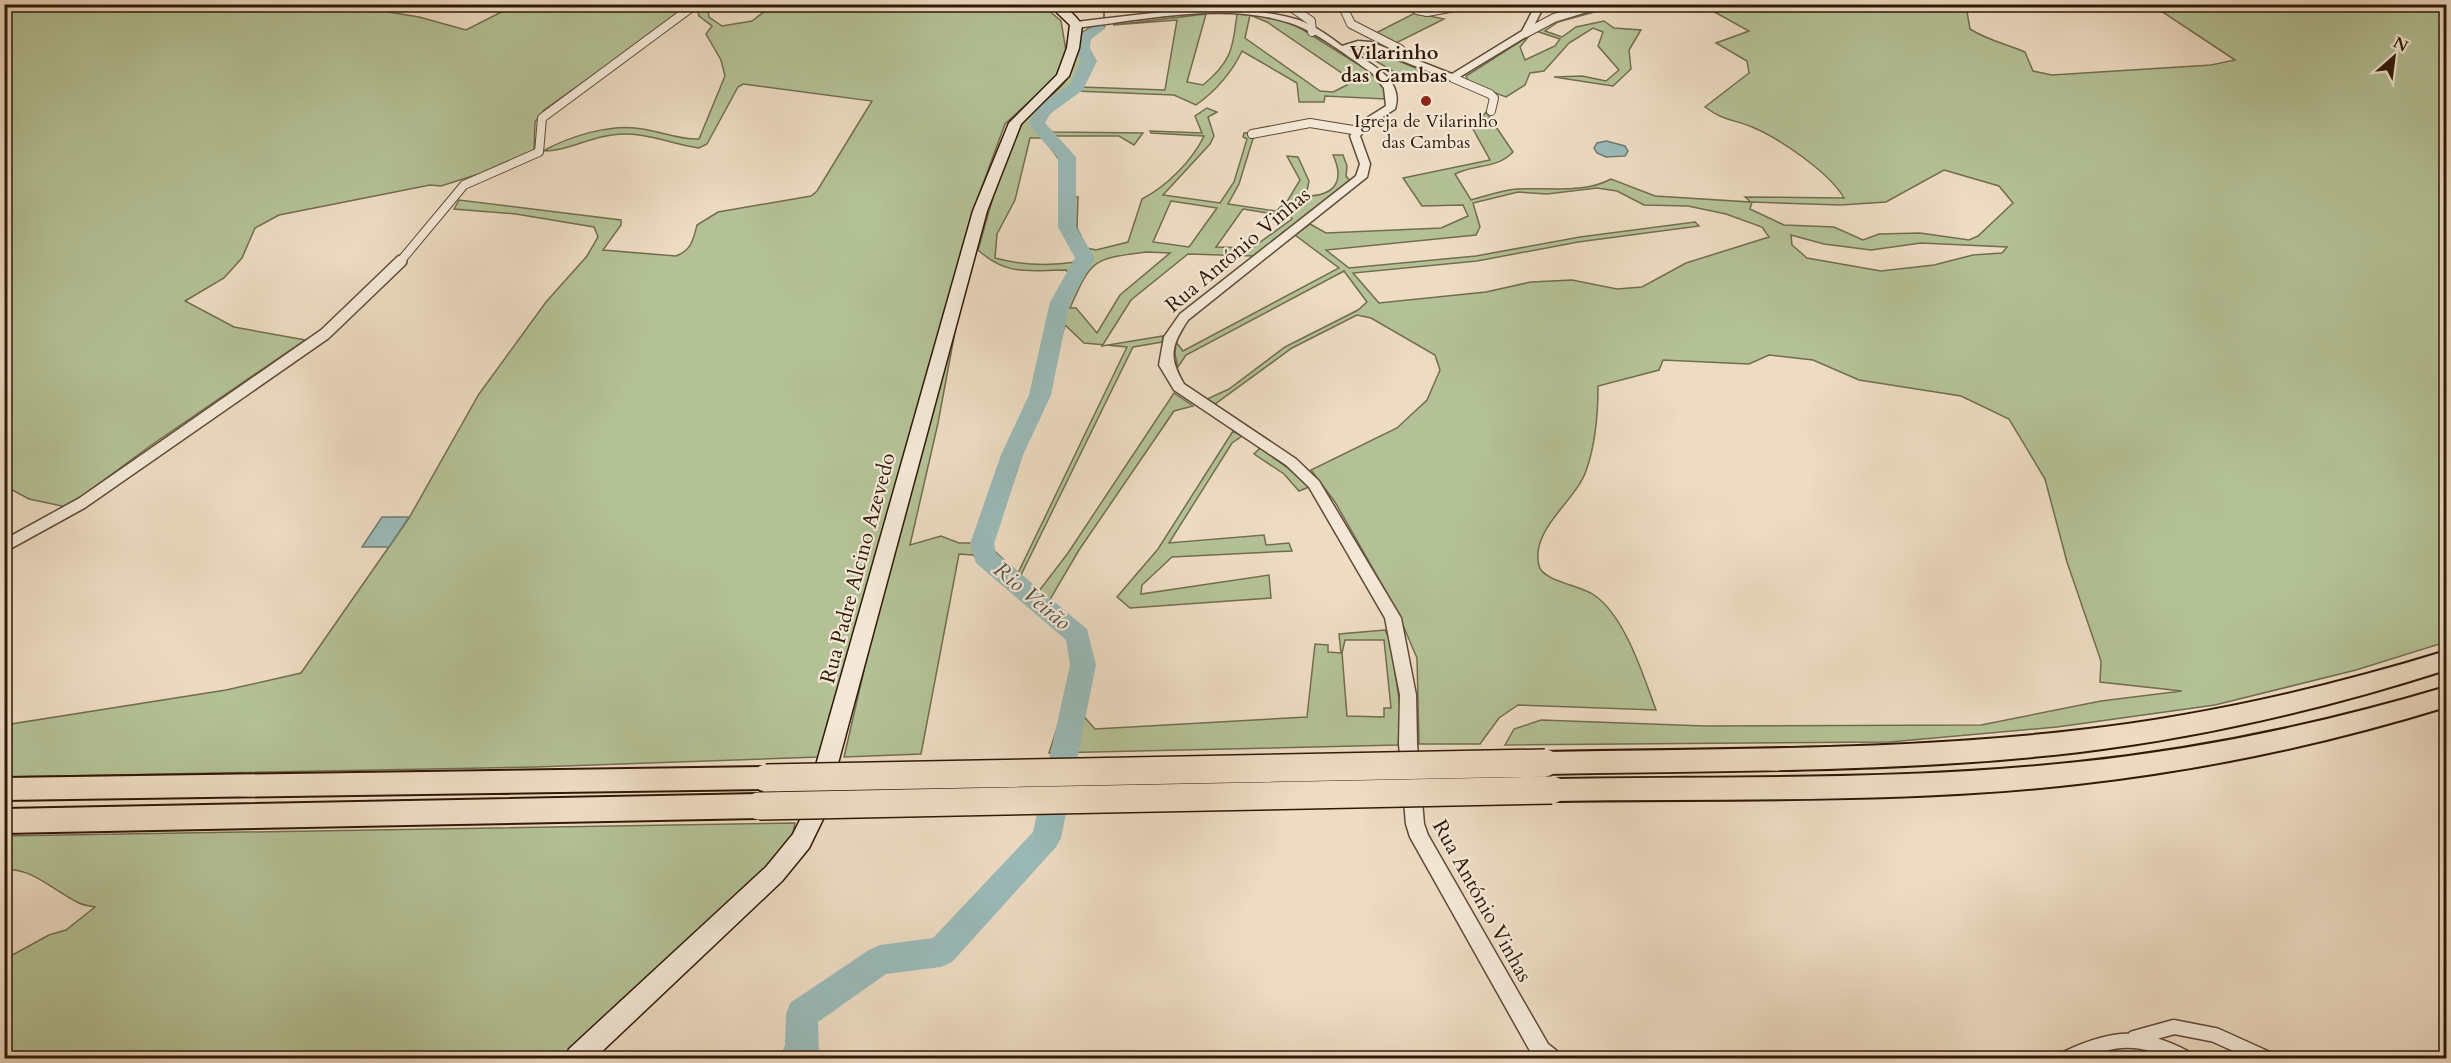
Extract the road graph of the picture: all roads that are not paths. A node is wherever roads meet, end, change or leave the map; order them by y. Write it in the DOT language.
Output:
graph roads {
  1 [pos="696,4"];
  2 [pos="1053,4"];
  3 [pos="1287,4"];
  4 [pos="1414,4"];
  5 [pos="1472,4"];
  6 [pos="1541,4"];
  7 [pos="1600,4"];
  8 [pos="1344,9"];
  9 [pos="1076,25"];
  10 [pos="1312,32"];
  11 [pos="1526,33"];
  12 [pos="1341,49"];
  13 [pos="1402,57"];
  14 [pos="1453,78"];
  15 [pos="1491,111"];
  16 [pos="1359,131"];
  17 [pos="1252,134"];
  18 [pos="4,546"];
  19 [pos="2446,661"];
  20 [pos="2446,697"];
  21 [pos="4,789"];
  22 [pos="4,821"];
  23 [pos="2134,1038"];
  24 [pos="578,1059"];
  25 [pos="1550,1059"];
  26 [pos="2067,1059"];
  27 [pos="2186,1059"];
  28 [pos="2266,1059"];
  1 -- 18 [label="street"];
  2 -- 9 [label="main road"];
  3 -- 10 [label="street"];
  4 -- 5 [label="street"];
  6 -- 11 [label="street"];
  7 -- 11 [label="street"];
  8 -- 13 [label="street"];
  9 -- 10 [label="street"];
  9 -- 24 [label="main road, Rua Padre Alcino Azevedo"];
  10 -- 12 [label="street"];
  11 -- 14 [label="street"];
  12 -- 13 [label="street"];
  12 -- 16 [label="street"];
  13 -- 14 [label="street"];
  14 -- 15 [label="street"];
  16 -- 17 [label="street"];
  16 -- 25 [label="street, Rua António Vinhas"];
  19 -- 21 [label="highway, bridge"];
  20 -- 22 [label="highway, bridge"];
  23 -- 26 [label="street"];
  23 -- 27 [label="street"];
  23 -- 28 [label="street"];
}
